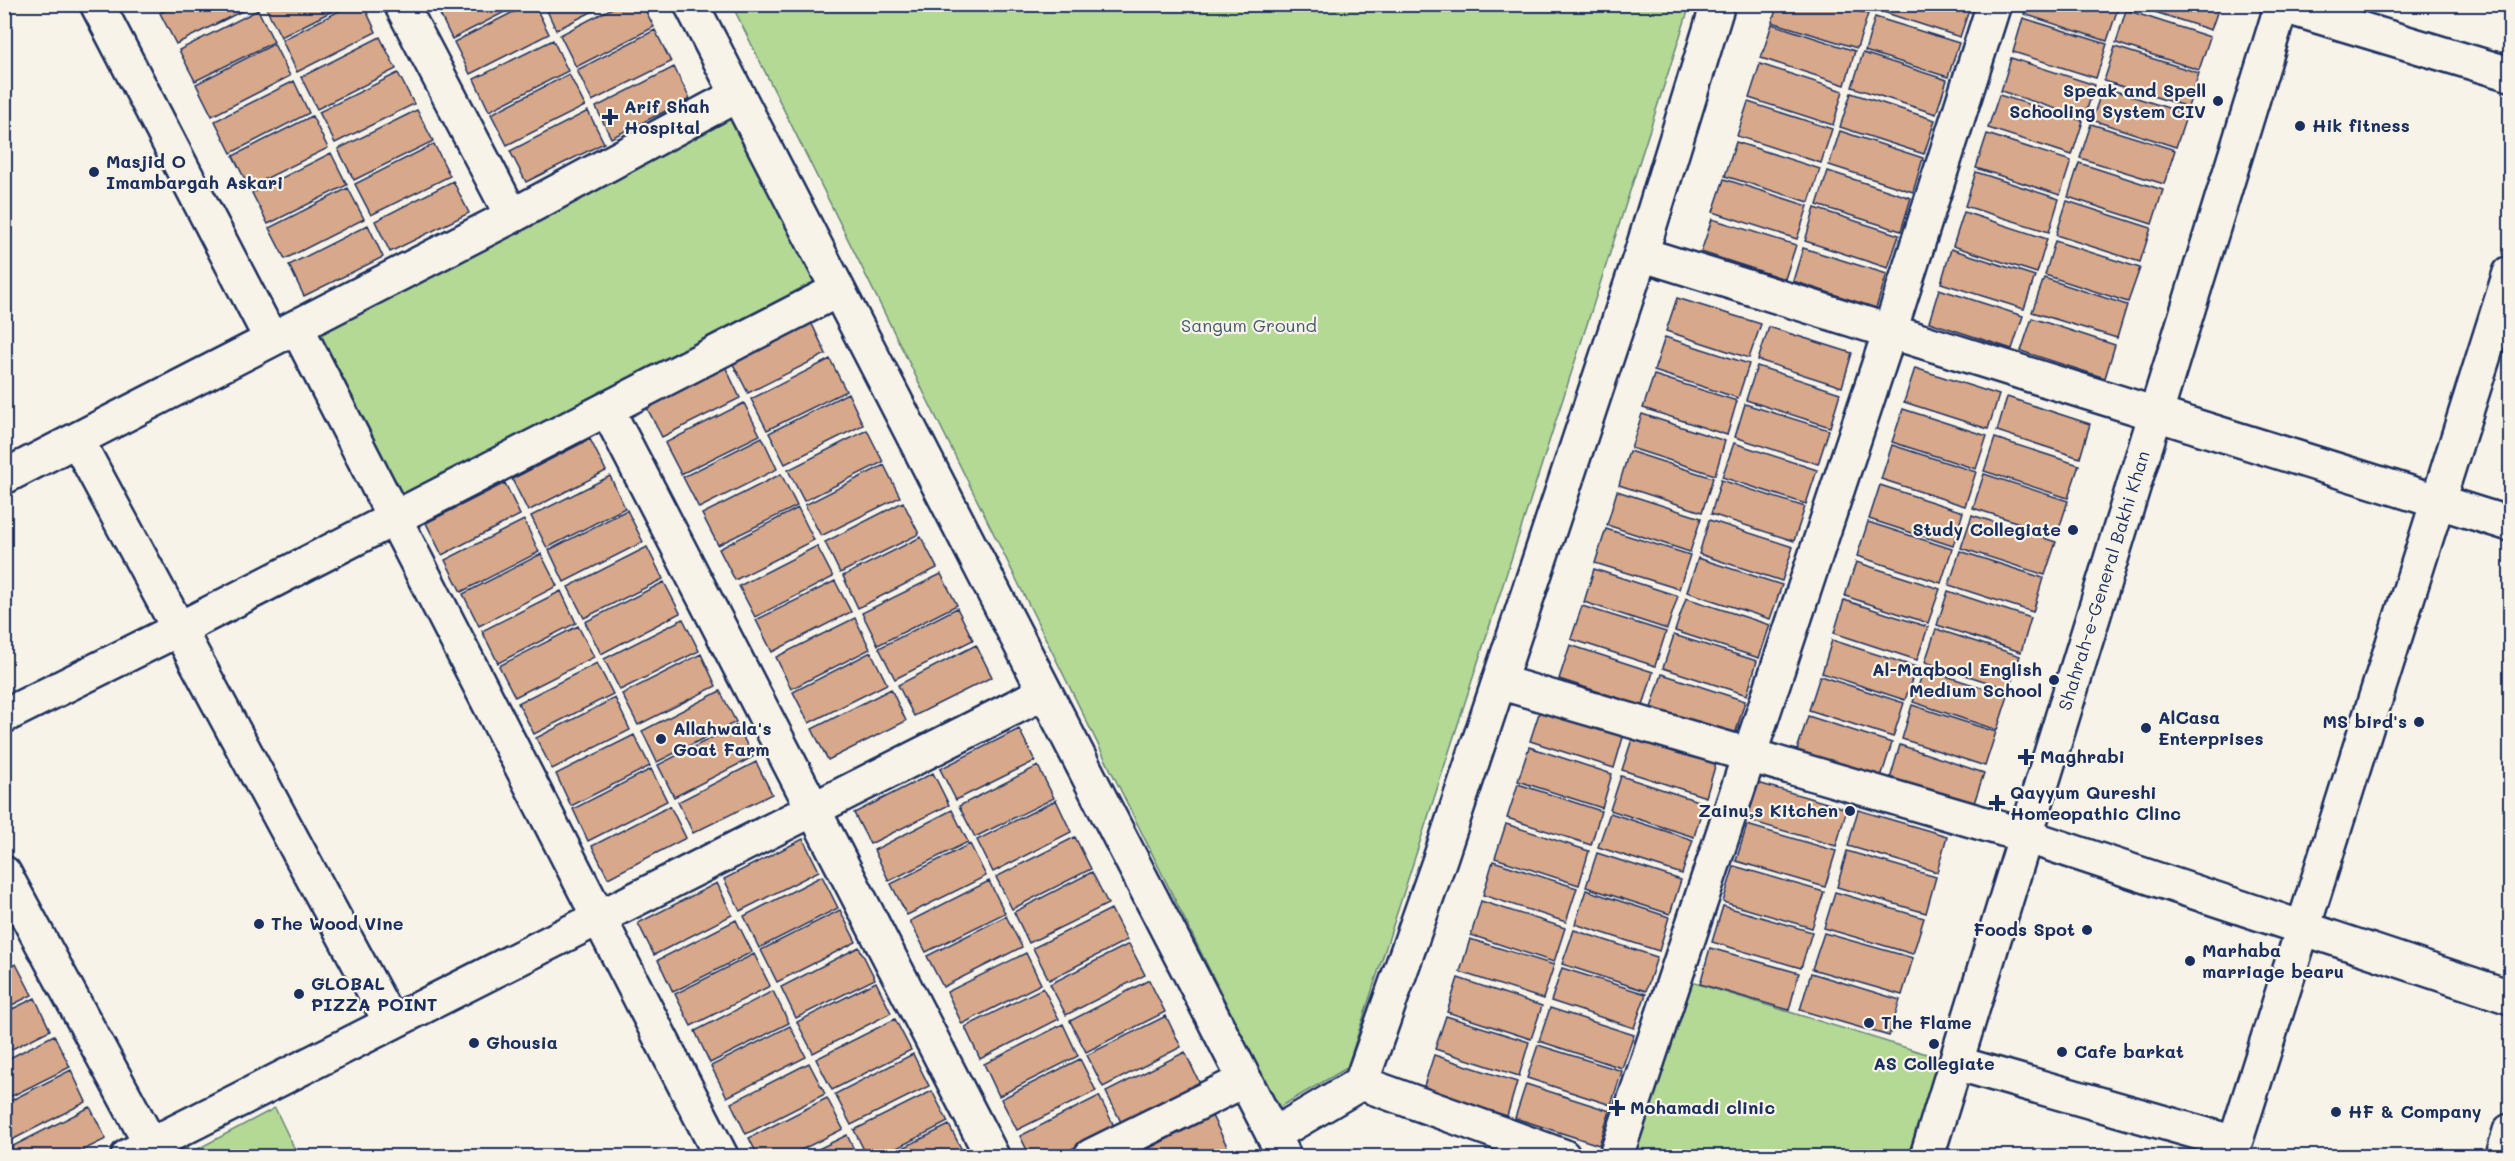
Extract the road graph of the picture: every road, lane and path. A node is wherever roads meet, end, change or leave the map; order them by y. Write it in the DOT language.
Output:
graph roads {
  1 [pos="97,4"];
  2 [pos="401,4"];
  3 [pos="691,4"];
  4 [pos="1718,4"];
  5 [pos="1994,4"];
  6 [pos="2280,5"];
  7 [pos="2511,74"];
  8 [pos="737,95"];
  9 [pos="512,216"];
  10 [pos="1641,254"];
  11 [pos="2511,273"];
  12 [pos="838,290"];
  13 [pos="1890,331"];
  14 [pos="284,333"];
  15 [pos="607,409"];
  16 [pos="2156,414"];
  17 [pos="77,440"];
  18 [pos="4,477"];
  19 [pos="2439,502"];
  20 [pos="394,519"];
  21 [pos="2511,524"];
  22 [pos="179,629"];
  23 [pos="1499,682"];
  24 [pos="1045,692"];
  25 [pos="4,716"];
  26 [pos="1747,755"];
  27 [pos="814,809"];
  28 [pos="2026,836"];
  29 [pos="4,873"];
  30 [pos="599,918"];
  31 [pos="2303,928"];
  32 [pos="2511,997"];
  33 [pos="391,1023"];
  34 [pos="1956,1063"];
  35 [pos="1245,1080"];
  36 [pos="1361,1083"];
  37 [pos="2511,1131"];
  38 [pos="1278,1146"];
  39 [pos="145,1153"];
  40 [pos="721,1156"];
  41 [pos="992,1156"];
  42 [pos="1091,1156"];
  43 [pos="1563,1156"];
  44 [pos="1616,1156"];
  45 [pos="1927,1156"];
  46 [pos="2503,1156"];
  1 -- 14 [label="street"];
  2 -- 9 [label="street"];
  3 -- 8 [label="street"];
  4 -- 10 [label="street"];
  5 -- 13 [label="street"];
  6 -- 7 [label="street"];
  6 -- 16 [label="street, Shahrah-e-General Bakhi Khan"];
  8 -- 9 [label="street"];
  8 -- 12 [label="street"];
  9 -- 14 [label="street"];
  10 -- 13 [label="street"];
  10 -- 23 [label="street"];
  11 -- 19 [label="street"];
  12 -- 15 [label="street"];
  12 -- 24 [label="street"];
  13 -- 16 [label="street"];
  13 -- 26 [label="street"];
  14 -- 17 [label="street"];
  14 -- 20 [label="street"];
  15 -- 20 [label="street"];
  15 -- 27 [label="street"];
  16 -- 19 [label="street"];
  16 -- 28 [label="street, Shahrah-e-General Bakhi Khan"];
  17 -- 18 [label="street"];
  17 -- 22 [label="street"];
  19 -- 21 [label="street"];
  19 -- 31 [label="street"];
  20 -- 22 [label="street"];
  20 -- 30 [label="street"];
  22 -- 25 [label="street"];
  22 -- 33 [label="street"];
  23 -- 26 [label="street"];
  23 -- 36 [label="street"];
  24 -- 27 [label="street"];
  24 -- 35 [label="street"];
  26 -- 28 [label="street"];
  26 -- 44 [label="street"];
  27 -- 30 [label="street"];
  27 -- 41 [label="street"];
  28 -- 31 [label="street"];
  28 -- 34 [label="street, Shahrah-e-General Bakhi Khan"];
  29 -- 39 [label="street"];
  30 -- 33 [label="street"];
  30 -- 40 [label="street"];
  31 -- 32 [label="street"];
  31 -- 34 [label="street"];
  33 -- 39 [label="street"];
  34 -- 45 [label="street, Shahrah-e-General Bakhi Khan"];
  35 -- 38 [label="street"];
  35 -- 42 [label="street"];
  36 -- 38 [label="street"];
  36 -- 43 [label="street"];
  37 -- 46 [label="street"];
}
